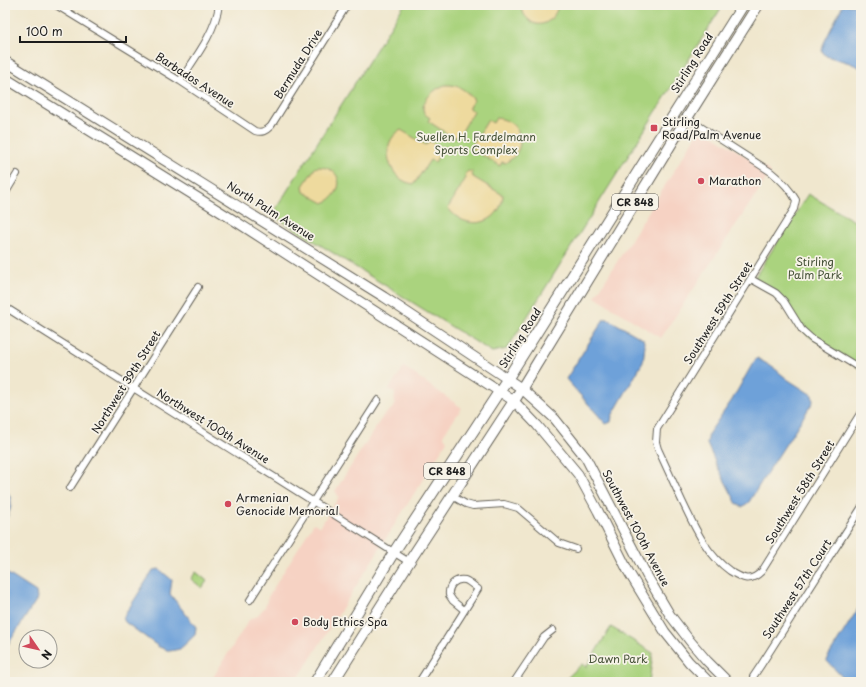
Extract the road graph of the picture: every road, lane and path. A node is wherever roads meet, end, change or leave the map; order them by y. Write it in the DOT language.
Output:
graph roads {
  1 [pos="56,5"];
  2 [pos="219,5"];
  3 [pos="347,5"];
  4 [pos="743,5"];
  5 [pos="758,5"];
  6 [pos="5,60"];
  7 [pos="5,78"];
  8 [pos="180,81"];
  9 [pos="687,118"];
  10 [pos="262,132"];
  11 [pos="125,136"];
  12 [pos="118,149"];
  13 [pos="17,174"];
  14 [pos="5,194"];
  15 [pos="751,279"];
  16 [pos="198,287"];
  17 [pos="5,307"];
  18 [pos="861,369"];
  19 [pos="508,378"];
  20 [pos="134,388"];
  21 [pos="521,388"];
  22 [pos="500,391"];
  23 [pos="378,400"];
  24 [pos="514,400"];
  25 [pos="861,412"];
  26 [pos="70,488"];
  27 [pos="452,496"];
  28 [pos="313,501"];
  29 [pos="861,508"];
  30 [pos="576,549"];
  31 [pos="394,552"];
  32 [pos="409,562"];
  33 [pos="751,578"];
  34 [pos="250,600"];
  35 [pos="464,610"];
  36 [pos="553,630"];
  37 [pos="315,682"];
  38 [pos="333,682"];
  39 [pos="419,682"];
  40 [pos="514,682"];
  41 [pos="709,682"];
  42 [pos="728,682"];
  43 [pos="753,682"];
  1 -- 8 [label="street, Barbados Avenue"];
  2 -- 8 [label="street"];
  3 -- 10 [label="street, Bermuda Drive"];
  4 -- 19 [label="main road, Stirling Road / CR 848"];
  5 -- 9 [label="main road, CR 848"];
  6 -- 11 [label="main road, North Palm Avenue"];
  7 -- 12 [label="main road"];
  8 -- 10 [label="street, Barbados Avenue"];
  9 -- 15 [label="street, Southwest 59th Street"];
  9 -- 21 [label="main road, CR 848"];
  11 -- 12 [label="main road"];
  11 -- 19 [label="main road, North Palm Avenue"];
  12 -- 22 [label="main road"];
  13 -- 14 [label="street"];
  15 -- 18 [label="street"];
  15 -- 33 [label="street, Southwest 59th Street"];
  16 -- 20 [label="street, Northwest 39th Street"];
  17 -- 20 [label="street, Northwest 100th Avenue"];
  19 -- 21 [label="main road, North Palm Avenue"];
  19 -- 22 [label="main road, Stirling Road / CR 848"];
  20 -- 26 [label="street, Northwest 39th Street"];
  20 -- 28 [label="street, Northwest 100th Avenue"];
  21 -- 24 [label="main road, CR 848"];
  21 -- 42 [label="main road, Southwest 100th Avenue"];
  22 -- 24 [label="main road"];
  22 -- 31 [label="main road, Stirling Road / CR 848"];
  23 -- 28 [label="street"];
  24 -- 27 [label="main road, CR 848"];
  24 -- 41 [label="main road"];
  25 -- 33 [label="street, Southwest 58th Street"];
  27 -- 30 [label="street"];
  27 -- 32 [label="main road, CR 848"];
  28 -- 31 [label="street, Northwest 100th Avenue"];
  28 -- 34 [label="street"];
  29 -- 43 [label="street, Southwest 57th Court"];
  31 -- 32 [label="street, Northwest 100th Avenue"];
  31 -- 37 [label="main road, Stirling Road / CR 848"];
  32 -- 38 [label="main road, CR 848"];
  35 -- 35 [label="street"];
  35 -- 39 [label="street"];
  36 -- 40 [label="street"];
}
